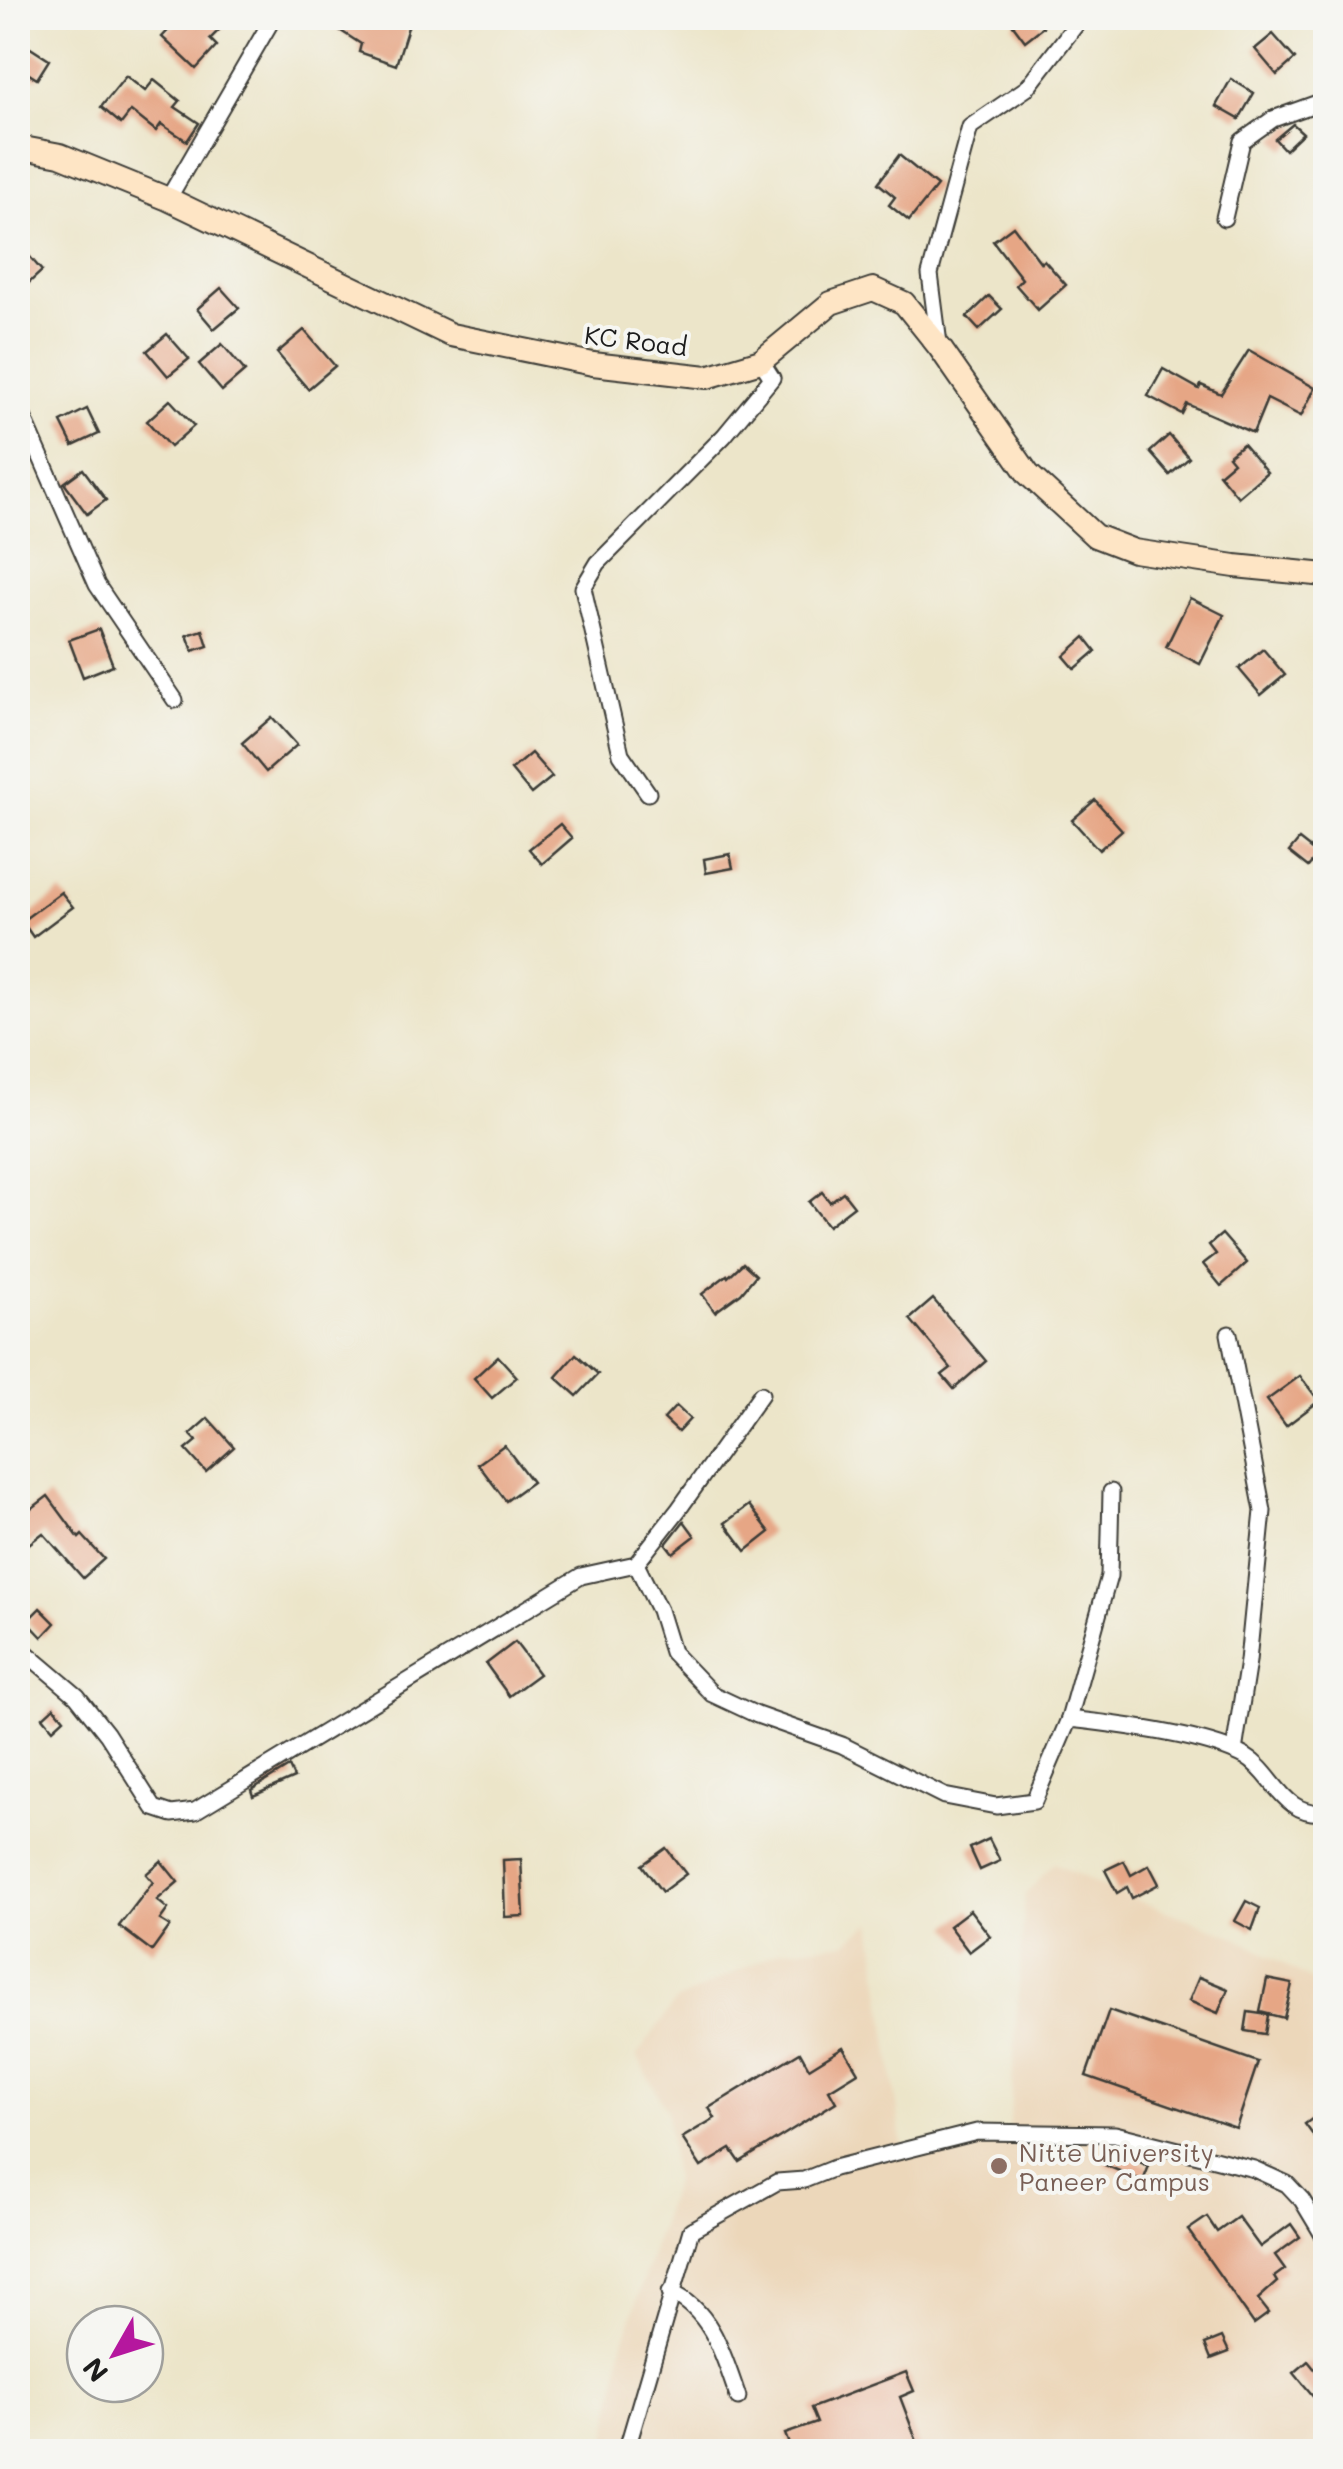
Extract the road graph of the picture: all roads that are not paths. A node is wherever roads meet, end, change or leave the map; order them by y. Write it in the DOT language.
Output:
graph roads {
  1 [pos="273,18"];
  2 [pos="1081,18"];
  3 [pos="1326,100"];
  4 [pos="18,147"];
  5 [pos="168,199"];
  6 [pos="1224,218"];
  7 [pos="940,348"];
  8 [pos="761,361"];
  9 [pos="18,405"];
  10 [pos="1326,575"];
  11 [pos="176,700"];
  12 [pos="648,793"];
  13 [pos="1229,1334"];
  14 [pos="760,1394"];
  15 [pos="1112,1492"];
  16 [pos="636,1564"];
  17 [pos="18,1646"];
  18 [pos="1070,1719"];
  19 [pos="1234,1751"];
  20 [pos="1326,1812"];
  21 [pos="1326,2240"];
  22 [pos="670,2292"];
  23 [pos="738,2396"];
  24 [pos="626,2452"];
  1 -- 5 [label="street"];
  2 -- 7 [label="street"];
  3 -- 6 [label="street"];
  4 -- 5 [label="main road, KC Road"];
  5 -- 8 [label="main road, KC Road"];
  7 -- 8 [label="main road, KC Road"];
  7 -- 10 [label="main road, KC Road"];
  8 -- 12 [label="street"];
  9 -- 11 [label="street"];
  13 -- 19 [label="street"];
  14 -- 16 [label="street"];
  15 -- 18 [label="street"];
  16 -- 17 [label="street"];
  16 -- 18 [label="street"];
  18 -- 19 [label="street"];
  19 -- 20 [label="street"];
  21 -- 22 [label="street"];
  22 -- 23 [label="street"];
  22 -- 24 [label="street"];
}
